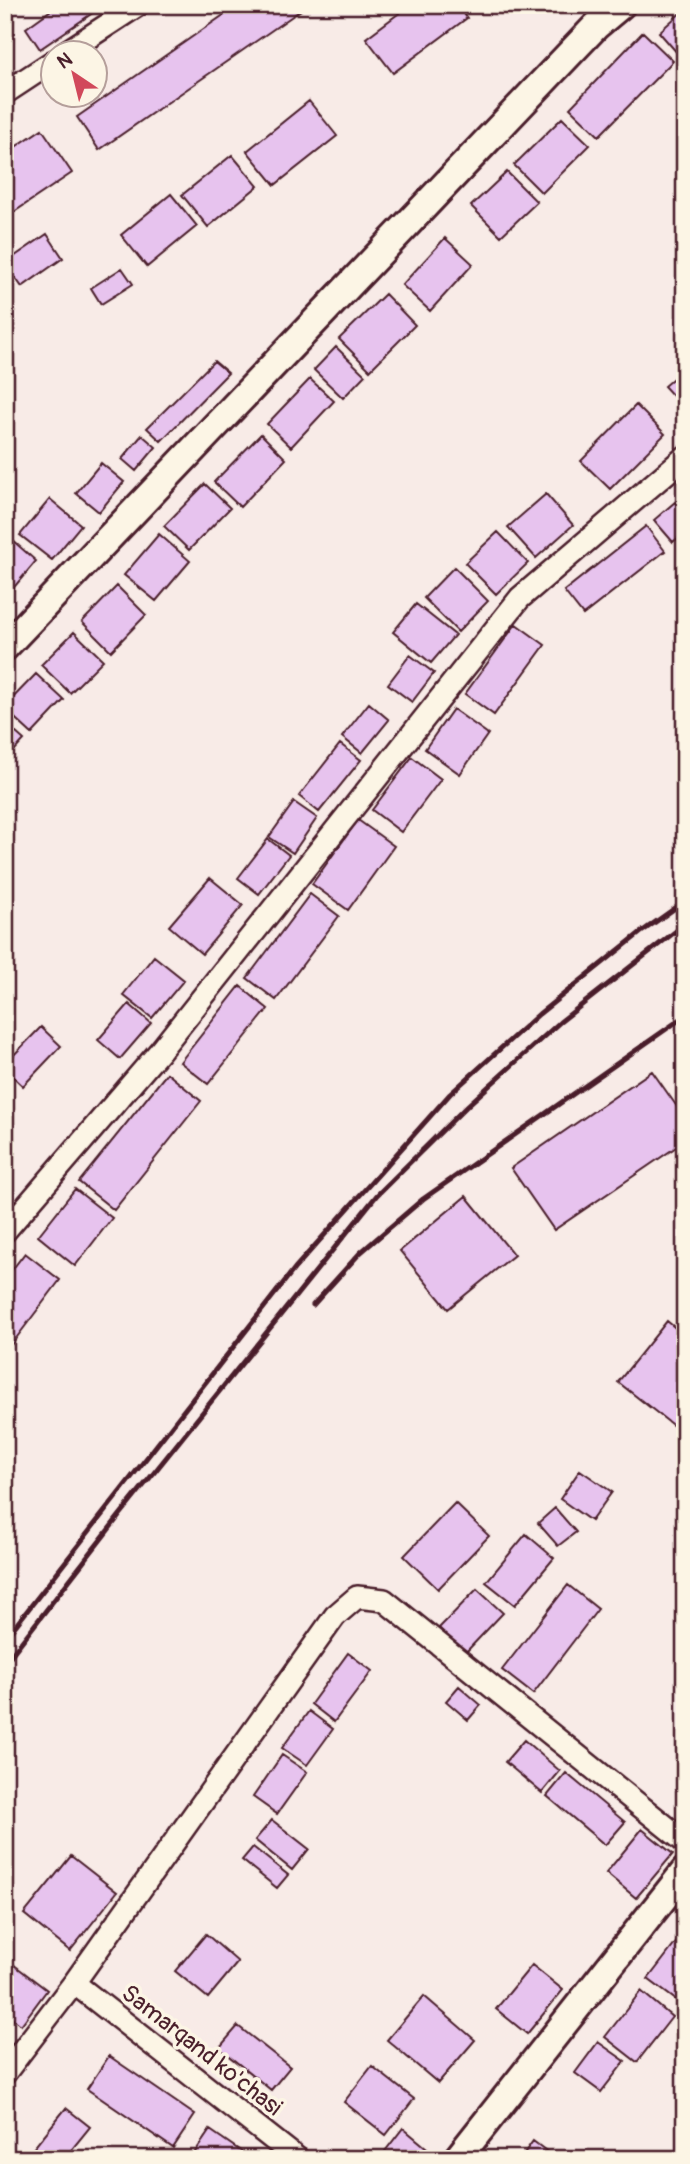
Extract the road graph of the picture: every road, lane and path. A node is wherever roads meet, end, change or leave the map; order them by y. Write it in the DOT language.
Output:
graph roads {
  1 [pos="138,5"];
  2 [pos="621,5"];
  3 [pos="87,38"];
  4 [pos="38,71"];
  5 [pos="5,93"];
  6 [pos="685,457"];
  7 [pos="5,648"];
  8 [pos="5,1231"];
  9 [pos="685,1842"];
  10 [pos="685,1871"];
  11 [pos="74,1983"];
  12 [pos="5,2073"];
  13 [pos="298,2159"];
  14 [pos="457,2159"];
  1 -- 3 [label="street"];
  2 -- 7 [label="street"];
  4 -- 5 [label="street"];
  6 -- 8 [label="street"];
  9 -- 11 [label="street"];
  10 -- 14 [label="street"];
  11 -- 12 [label="street"];
  11 -- 13 [label="street, Samarqand ko'chasi"];
}
